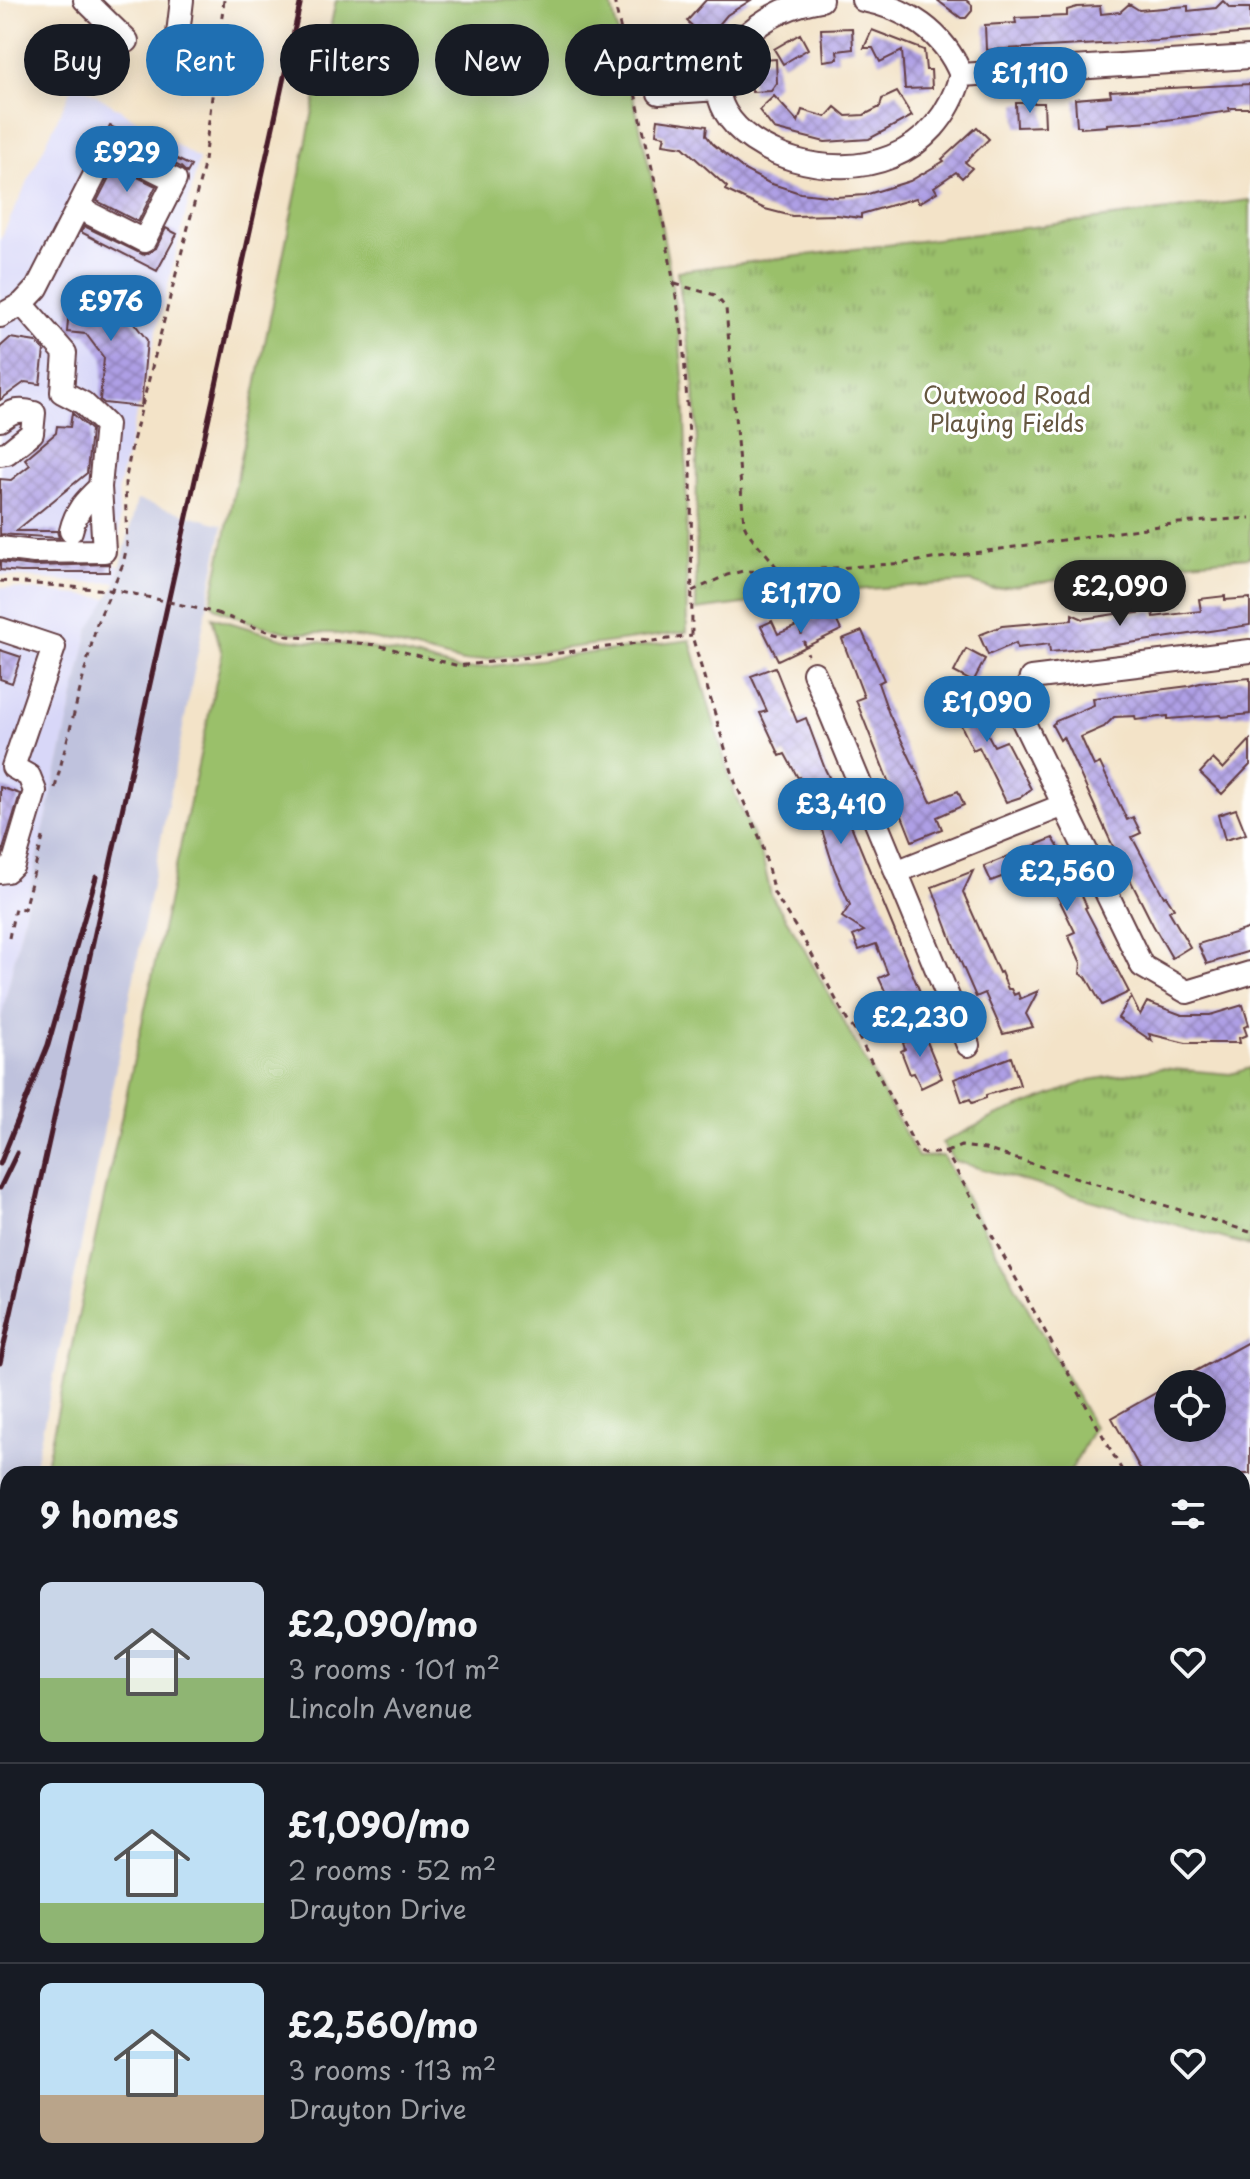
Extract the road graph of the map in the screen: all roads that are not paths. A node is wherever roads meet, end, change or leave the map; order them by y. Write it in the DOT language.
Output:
graph roads {
  1 [pos="85,0"];
  2 [pos="182,0"];
  3 [pos="821,0"];
  4 [pos="863,0"];
  5 [pos="110,24"];
  6 [pos="179,24"];
  7 [pos="762,24"];
  8 [pos="1250,57"];
  9 [pos="961,75"];
  10 [pos="720,96"];
  11 [pos="76,204"];
  12 [pos="82,232"];
  13 [pos="40,282"];
  14 [pos="22,304"];
  15 [pos="0,316"];
  16 [pos="62,392"];
  17 [pos="34,413"];
  18 [pos="0,420"];
  19 [pos="0,454"];
  20 [pos="100,487"];
  21 [pos="71,531"];
  22 [pos="0,548"];
  23 [pos="0,629"];
  24 [pos="1250,651"];
  25 [pos="814,673"];
  26 [pos="1064,805"];
  27 [pos="0,872"];
  28 [pos="896,872"];
  29 [pos="1250,973"];
  30 [pos="968,1045"];
  1 -- 5 [label="street"];
  2 -- 6 [label="street"];
  3 -- 7 [label="street"];
  4 -- 9 [label="street"];
  8 -- 9 [label="street"];
  9 -- 10 [label="street"];
  11 -- 11 [label="street"];
  11 -- 13 [label="street"];
  12 -- 13 [label="street"];
  13 -- 14 [label="street"];
  14 -- 15 [label="street"];
  14 -- 16 [label="street"];
  16 -- 17 [label="street"];
  16 -- 20 [label="street"];
  17 -- 18 [label="street"];
  17 -- 19 [label="street"];
  20 -- 21 [label="street"];
  20 -- 22 [label="street"];
  23 -- 27 [label="street"];
  24 -- 26 [label="street"];
  25 -- 28 [label="street"];
  26 -- 28 [label="street"];
  26 -- 29 [label="street"];
  28 -- 30 [label="street"];
}
